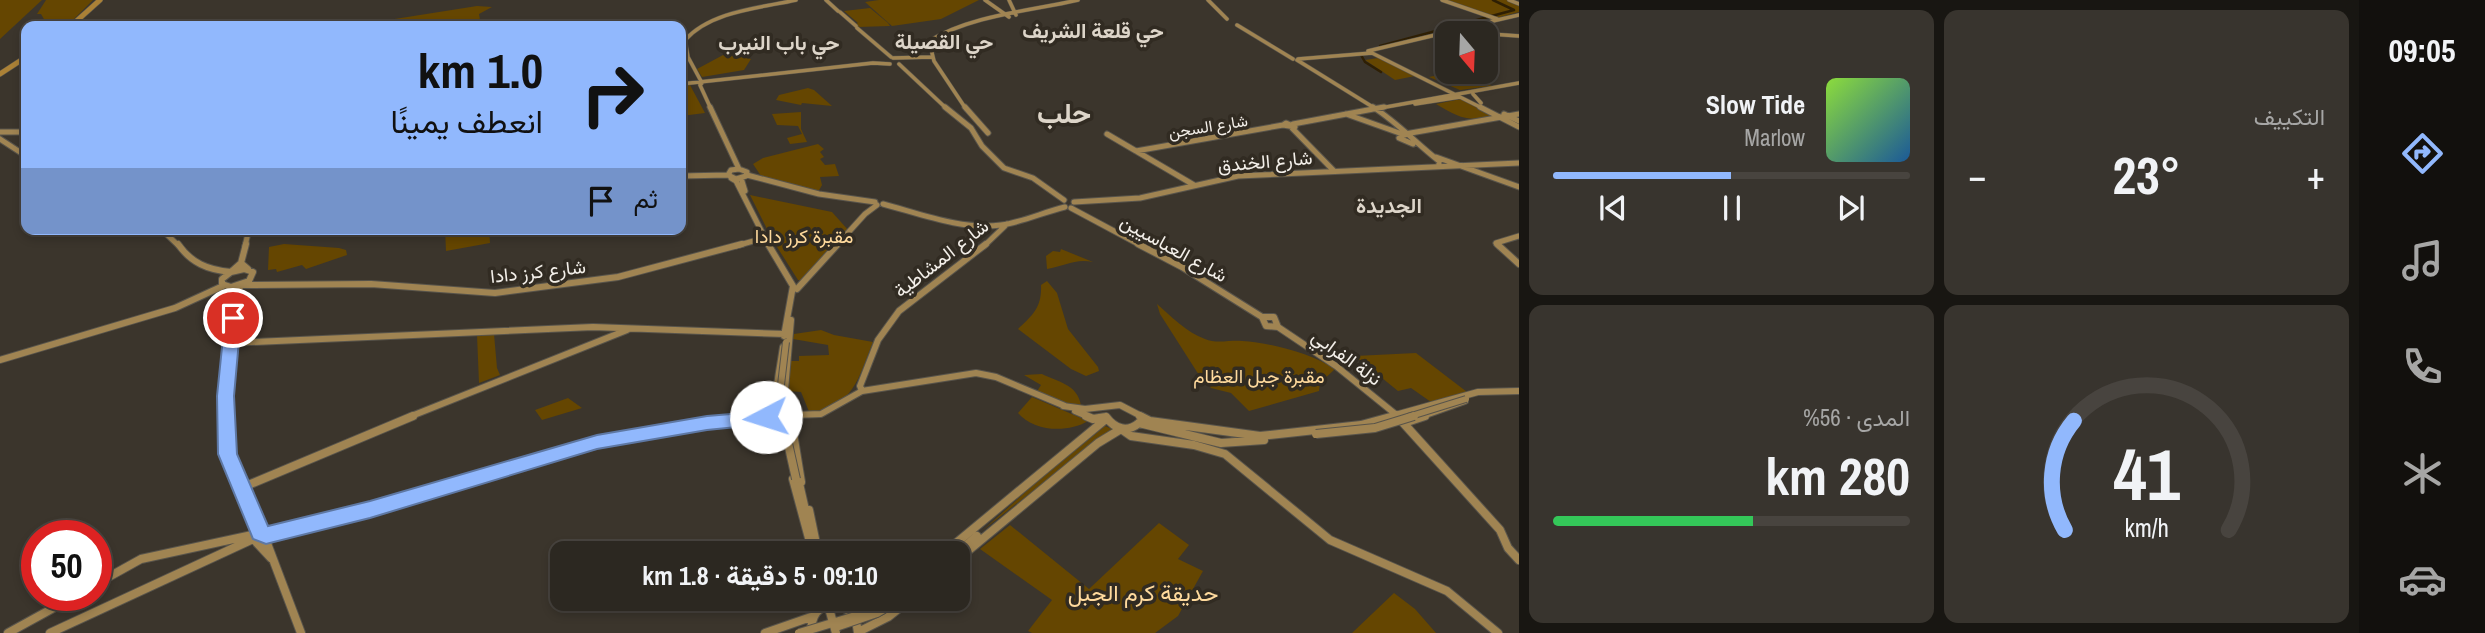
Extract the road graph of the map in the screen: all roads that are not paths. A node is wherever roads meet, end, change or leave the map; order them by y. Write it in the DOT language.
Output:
graph roads {
  1 [pos="97,0"];
  2 [pos="794,0"];
  3 [pos="824,0"];
  4 [pos="985,0"];
  5 [pos="1009,0"];
  6 [pos="1078,0"];
  7 [pos="1208,0"];
  8 [pos="1442,0"];
  9 [pos="1510,0"];
  10 [pos="1519,4"];
  11 [pos="1519,14"];
  12 [pos="1016,15"];
  13 [pos="724,17"];
  14 [pos="1010,17"];
  15 [pos="1495,19"];
  16 [pos="74,21"];
  17 [pos="1490,21"];
  18 [pos="1497,21"];
  19 [pos="1498,33"];
  20 [pos="686,36"];
  21 [pos="1519,36"];
  22 [pos="1435,37"];
  23 [pos="1435,38"];
  24 [pos="686,39"];
  25 [pos="873,44"];
  26 [pos="686,46"];
  27 [pos="1373,52"];
  28 [pos="686,57"];
  29 [pos="932,57"];
  30 [pos="884,58"];
  31 [pos="892,58"];
  32 [pos="1296,59"];
  33 [pos="21,62"];
  34 [pos="898,63"];
  35 [pos="891,65"];
  36 [pos="1407,68"];
  37 [pos="0,76"];
  38 [pos="701,81"];
  39 [pos="694,82"];
  40 [pos="686,83"];
  41 [pos="1519,84"];
  42 [pos="920,86"];
  43 [pos="1484,90"];
  44 [pos="1453,91"];
  45 [pos="1465,95"];
  46 [pos="1376,110"];
  47 [pos="1347,114"];
  48 [pos="1519,114"];
  49 [pos="974,117"];
  50 [pos="1505,117"];
  51 [pos="962,119"];
  52 [pos="1519,121"];
  53 [pos="1293,126"];
  54 [pos="1519,127"];
  55 [pos="0,131"];
  56 [pos="21,131"];
  57 [pos="988,133"];
  58 [pos="1109,135"];
  59 [pos="1405,135"];
  60 [pos="0,139"];
  61 [pos="1139,151"];
  62 [pos="21,153"];
  63 [pos="1431,155"];
  64 [pos="1519,163"];
  65 [pos="1439,166"];
  66 [pos="1460,166"];
  67 [pos="739,169"];
  68 [pos="1334,171"];
  69 [pos="730,174"];
  70 [pos="686,175"];
  71 [pos="744,177"];
  72 [pos="1194,185"];
  73 [pos="1519,187"];
  74 [pos="877,203"];
  75 [pos="1068,205"];
  76 [pos="1007,224"];
  77 [pos="173,235"];
  78 [pos="248,235"];
  79 [pos="1519,236"];
  80 [pos="764,238"];
  81 [pos="241,263"];
  82 [pos="1519,264"];
  83 [pos="248,269"];
  84 [pos="231,272"];
  85 [pos="223,274"];
  86 [pos="253,277"];
  87 [pos="267,285"];
  88 [pos="233,287"];
  89 [pos="797,289"];
  90 [pos="789,323"];
  91 [pos="1278,327"];
  92 [pos="632,328"];
  93 [pos="786,339"];
  94 [pos="230,343"];
  95 [pos="0,360"];
  96 [pos="862,391"];
  97 [pos="1519,392"];
  98 [pos="1464,398"];
  99 [pos="787,409"];
  100 [pos="1396,414"];
  101 [pos="1106,415"];
  102 [pos="777,417"];
  103 [pos="792,418"];
  104 [pos="1138,420"];
  105 [pos="1405,422"];
  106 [pos="1121,429"];
  107 [pos="1130,429"];
  108 [pos="1203,430"];
  109 [pos="1314,433"];
  110 [pos="1237,434"];
  111 [pos="1136,437"];
  112 [pos="1257,438"];
  113 [pos="1205,440"];
  114 [pos="1242,441"];
  115 [pos="1221,443"];
  116 [pos="1225,454"];
  117 [pos="798,481"];
  118 [pos="242,488"];
  119 [pos="996,519"];
  120 [pos="260,537"];
  121 [pos="811,541"];
  122 [pos="962,541"];
  123 [pos="966,541"];
  124 [pos="970,542"];
  125 [pos="970,546"];
  126 [pos="1519,560"];
  127 [pos="112,575"];
  128 [pos="48,611"];
  129 [pos="817,611"];
  130 [pos="829,611"];
  131 [pos="851,611"];
  132 [pos="868,611"];
  133 [pos="877,611"];
  134 [pos="896,611"];
  135 [pos="811,617"];
  136 [pos="858,632"];
  137 [pos="8,633"];
  138 [pos="50,633"];
  139 [pos="301,633"];
  140 [pos="765,633"];
  141 [pos="799,633"];
  142 [pos="812,633"];
  143 [pos="834,633"];
  144 [pos="1498,633"];
  1 -- 16 [label="highway"];
  2 -- 13 [label="main road"];
  3 -- 25 [label="main road"];
  4 -- 14 [label="main road"];
  5 -- 12 [label="main road"];
  6 -- 12 [label="main road"];
  7 -- 32 [label="main road"];
  8 -- 15 [label="main road"];
  9 -- 10 [label="main road"];
  11 -- 15 [label="main road"];
  11 -- 18 [label="main road"];
  12 -- 14 [label="main road"];
  13 -- 20 [label="main road"];
  13 -- 24 [label="main road"];
  14 -- 29 [label="main road"];
  15 -- 17 [label="main road"];
  19 -- 21 [label="main road"];
  22 -- 27 [label="main road"];
  23 -- 27 [label="main road"];
  25 -- 30 [label="main road"];
  25 -- 31 [label="main road"];
  26 -- 38 [label="main road"];
  27 -- 32 [label="main road"];
  27 -- 36 [label="main road"];
  28 -- 39 [label="main road"];
  29 -- 31 [label="main road"];
  29 -- 34 [label="main road"];
  29 -- 49 [label="main road"];
  30 -- 31 [label="main road"];
  30 -- 35 [label="main road"];
  30 -- 38 [label="main road"];
  31 -- 34 [label="main road"];
  32 -- 46 [label="main road"];
  33 -- 37 [label="highway"];
  34 -- 35 [label="main road"];
  34 -- 42 [label="main road"];
  35 -- 38 [label="main road"];
  35 -- 42 [label="main road"];
  36 -- 44 [label="main road"];
  36 -- 44 [label="main road"];
  38 -- 39 [label="main road"];
  38 -- 67 [label="main road"];
  39 -- 40 [label="main road"];
  39 -- 69 [label="main road"];
  41 -- 43 [label="main road"];
  41 -- 45 [label="main road"];
  42 -- 51 [label="main road, شارع العباسيين"];
  43 -- 44 [label="main road"];
  43 -- 45 [label="main road"];
  44 -- 45 [label="main road"];
  44 -- 46 [label="main road"];
  45 -- 46 [label="main road"];
  45 -- 50 [label="main road"];
  45 -- 50 [label="main road"];
  46 -- 47 [label="main road"];
  46 -- 59 [label="main road"];
  47 -- 53 [label="main road"];
  47 -- 59 [label="main road"];
  48 -- 50 [label="main road"];
  49 -- 51 [label="main road"];
  49 -- 57 [label="main road"];
  50 -- 52 [label="main road"];
  50 -- 54 [label="main road"];
  50 -- 59 [label="main road"];
  51 -- 75 [label="main road, شارع العباسيين"];
  53 -- 61 [label="main road, شارع السجن"];
  53 -- 68 [label="main road"];
  55 -- 56 [label="main road"];
  58 -- 61 [label="main road"];
  59 -- 63 [label="main road"];
  60 -- 62 [label="main road"];
  61 -- 72 [label="main road"];
  63 -- 65 [label="main road"];
  63 -- 66 [label="main road"];
  64 -- 66 [label="main road, شارع الخندق"];
  65 -- 66 [label="main road, شارع الخندق"];
  65 -- 68 [label="main road, شارع الخندق"];
  66 -- 73 [label="main road"];
  67 -- 69 [label="main road"];
  67 -- 71 [label="main road"];
  68 -- 72 [label="main road, شارع الخندق"];
  69 -- 70 [label="main road"];
  69 -- 71 [label="main road"];
  69 -- 80 [label="main road"];
  71 -- 74 [label="main road"];
  71 -- 89 [label="main road"];
  72 -- 75 [label="main road, شارع الخندق"];
  74 -- 75 [label="main road"];
  74 -- 76 [label="main road"];
  74 -- 89 [label="main road"];
  75 -- 76 [label="main road"];
  75 -- 91 [label="main road, شارع العباسيين"];
  76 -- 96 [label="main road, شارع المشاطية"];
  77 -- 85 [label="main road"];
  78 -- 81 [label="main road"];
  79 -- 82 [label="main road"];
  80 -- 87 [label="main road, شارع كرز دادا"];
  80 -- 90 [label="main road"];
  81 -- 83 [label="main road"];
  81 -- 84 [label="main road"];
  83 -- 84 [label="main road"];
  83 -- 86 [label="main road"];
  84 -- 85 [label="main road"];
  85 -- 88 [label="main road"];
  86 -- 87 [label="main road"];
  86 -- 88 [label="main road"];
  87 -- 88 [label="main road, شارع كرز دادا"];
  88 -- 94 [label="main road"];
  88 -- 95 [label="main road"];
  89 -- 90 [label="main road"];
  90 -- 93 [label="main road"];
  90 -- 99 [label="main road"];
  91 -- 100 [label="main road, نزلة الفرابي"];
  92 -- 93 [label="main road"];
  92 -- 94 [label="main road"];
  92 -- 118 [label="main road"];
  93 -- 102 [label="main road"];
  93 -- 117 [label="main road, bridge"];
  94 -- 118 [label="main road"];
  96 -- 101 [label="main road"];
  96 -- 103 [label="main road"];
  97 -- 98 [label="main road"];
  98 -- 100 [label="main road"];
  98 -- 105 [label="main road"];
  98 -- 109 [label="main road, bridge"];
  99 -- 102 [label="main road"];
  99 -- 103 [label="main road"];
  100 -- 105 [label="main road, نزلة الفرابي"];
  100 -- 109 [label="main road"];
  101 -- 104 [label="main road"];
  101 -- 106 [label="main road"];
  101 -- 119 [label="main road"];
  102 -- 103 [label="main road"];
  102 -- 117 [label="main road"];
  102 -- 120 [label="main road"];
  103 -- 117 [label="main road"];
  104 -- 107 [label="main road"];
  104 -- 108 [label="main road"];
  104 -- 113 [label="main road"];
  105 -- 109 [label="main road"];
  105 -- 126 [label="main road, نزلة الفرابي"];
  106 -- 107 [label="main road"];
  106 -- 111 [label="main road"];
  106 -- 119 [label="main road"];
  107 -- 111 [label="main road"];
  108 -- 110 [label="main road"];
  108 -- 113 [label="main road"];
  109 -- 112 [label="main road"];
  110 -- 112 [label="main road"];
  110 -- 114 [label="main road"];
  111 -- 116 [label="main road"];
  112 -- 114 [label="main road"];
  113 -- 115 [label="main road"];
  114 -- 115 [label="main road"];
  115 -- 116 [label="main road"];
  116 -- 144 [label="main road"];
  117 -- 121 [label="main road"];
  118 -- 120 [label="main road"];
  119 -- 122 [label="main road"];
  119 -- 123 [label="main road"];
  119 -- 124 [label="main road"];
  119 -- 125 [label="main road"];
  120 -- 127 [label="main road"];
  120 -- 138 [label="main road"];
  120 -- 139 [label="main road"];
  128 -- 137 [label="main road"];
  129 -- 135 [label="main road"];
  130 -- 143 [label="main road, bridge"];
  131 -- 136 [label="main road"];
  132 -- 141 [label="main road, bridge"];
  133 -- 142 [label="main road, bridge"];
  134 -- 136 [label="main road"];
  135 -- 140 [label="main road"];
  135 -- 142 [label="main road"];
}
